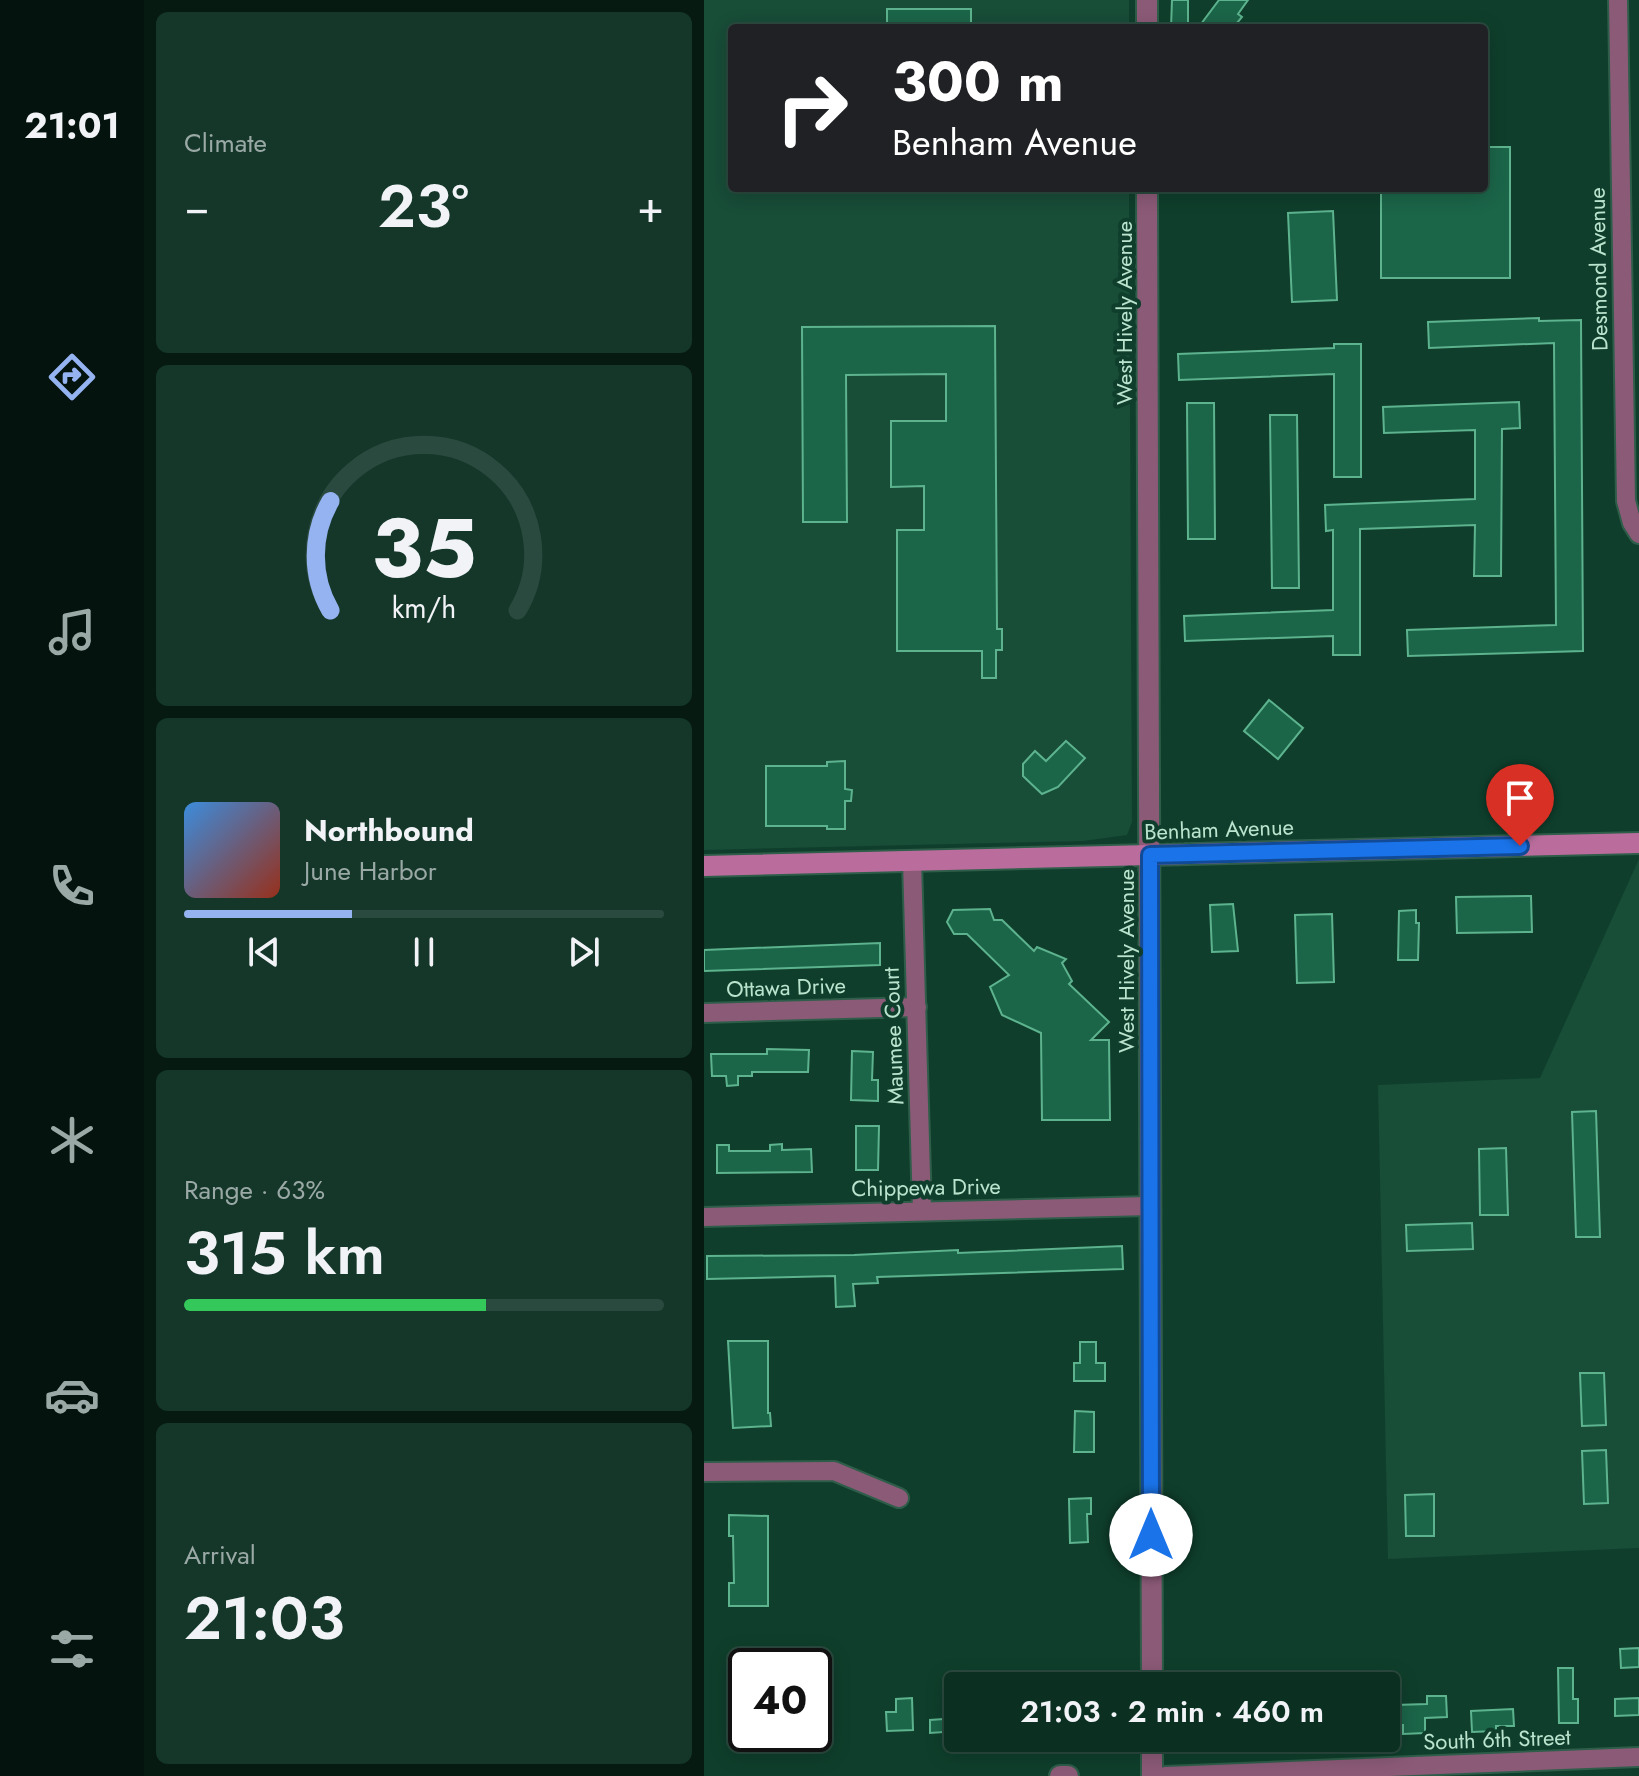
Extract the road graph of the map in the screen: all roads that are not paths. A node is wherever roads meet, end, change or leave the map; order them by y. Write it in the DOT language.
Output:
graph roads {
  1 [pos="1147,0"];
  2 [pos="1618,0"];
  3 [pos="1147,24"];
  4 [pos="1147,192"];
  5 [pos="1639,534"];
  6 [pos="1639,843"];
  7 [pos="1150,855"];
  8 [pos="912,861"];
  9 [pos="704,866"];
  10 [pos="917,1007"];
  11 [pos="704,1013"];
  12 [pos="1150,1206"];
  13 [pos="922,1210"];
  14 [pos="704,1217"];
  15 [pos="704,1472"];
  16 [pos="899,1498"];
  17 [pos="1152,1672"];
  18 [pos="1152,1752"];
  19 [pos="1639,1757"];
  20 [pos="1060,1776"];
  21 [pos="1068,1776"];
  22 [pos="1152,1776"];
  23 [pos="1165,1776"];
  1 -- 3 [label="street"];
  2 -- 5 [label="street, Desmond Avenue"];
  4 -- 7 [label="street, West Hively Avenue"];
  6 -- 7 [label="main road, Benham Avenue"];
  7 -- 8 [label="main road, Benham Avenue"];
  7 -- 12 [label="street, West Hively Avenue"];
  8 -- 9 [label="main road, Benham Avenue"];
  8 -- 10 [label="street, Maumee Court"];
  10 -- 11 [label="street, Ottawa Drive"];
  10 -- 13 [label="street, Maumee Court"];
  12 -- 13 [label="street, Chippewa Drive"];
  12 -- 17 [label="street, West Hively Avenue"];
  13 -- 14 [label="street, Chippewa Drive"];
  15 -- 16 [label="street"];
  18 -- 22 [label="street"];
  19 -- 23 [label="street, South 6th Street"];
  20 -- 21 [label="street"];
}
